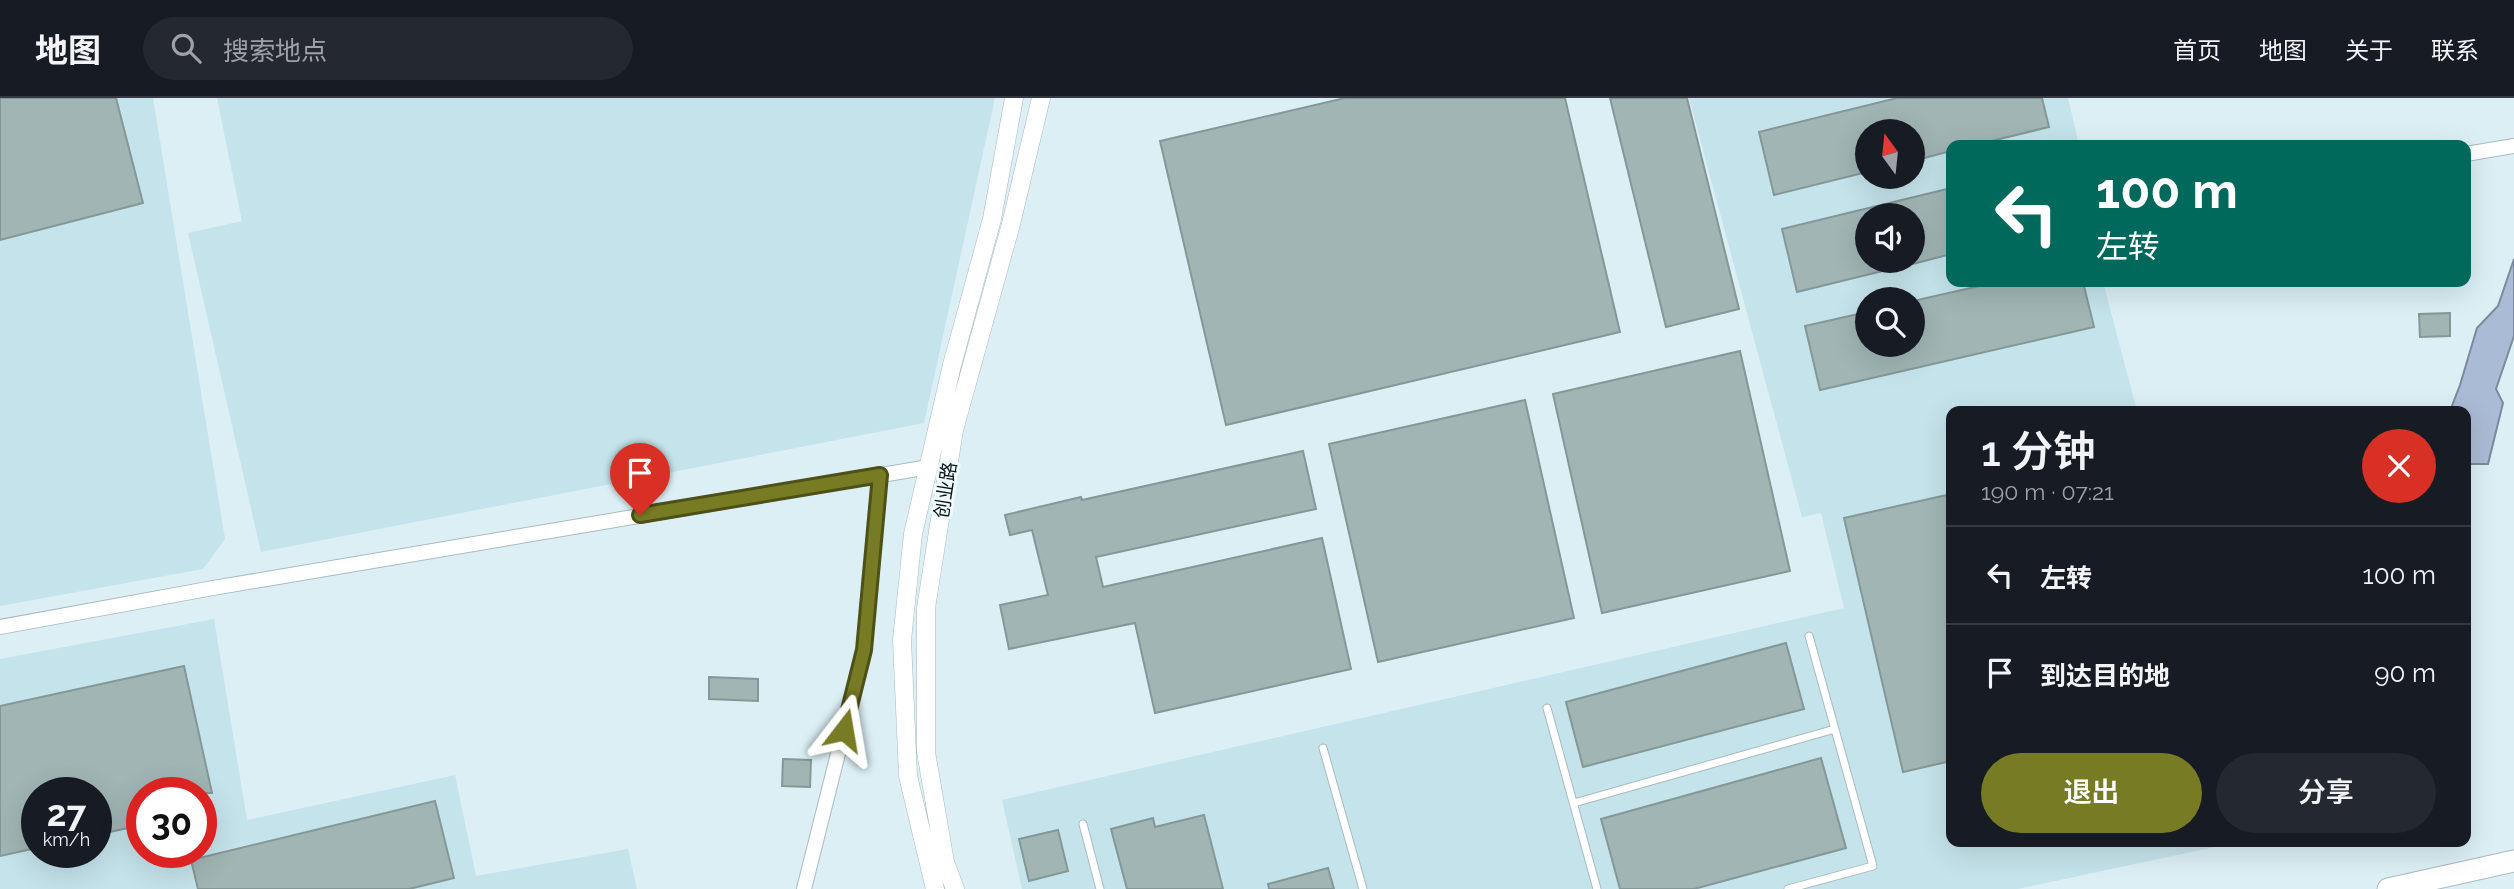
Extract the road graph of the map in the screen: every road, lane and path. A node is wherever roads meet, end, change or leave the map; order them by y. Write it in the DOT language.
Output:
graph roads {
  1 [pos="1014,98"];
  2 [pos="1041,98"];
  3 [pos="2514,146"];
  4 [pos="2471,152"];
  5 [pos="929,467"];
  6 [pos="880,475"];
  7 [pos="0,627"];
  8 [pos="1809,636"];
  9 [pos="1547,708"];
  10 [pos="1835,729"];
  11 [pos="1323,748"];
  12 [pos="1574,803"];
  13 [pos="1083,824"];
  14 [pos="2514,861"];
  15 [pos="804,889"];
  16 [pos="935,889"];
  17 [pos="955,889"];
  18 [pos="1100,889"];
  19 [pos="1363,889"];
  20 [pos="1597,889"];
  21 [pos="1788,889"];
  22 [pos="2388,889"];
  1 -- 5 [label="street, 创业路"];
  2 -- 17 [label="street, 创业路"];
  3 -- 4 [label="street"];
  5 -- 6 [label="street"];
  5 -- 16 [label="street, 创业路"];
  6 -- 7 [label="street"];
  6 -- 15 [label="street"];
  8 -- 10 [label="lane"];
  9 -- 12 [label="lane"];
  10 -- 12 [label="lane"];
  10 -- 21 [label="lane"];
  11 -- 19 [label="lane"];
  12 -- 20 [label="lane"];
  13 -- 18 [label="lane"];
  14 -- 22 [label="main road"];
}
